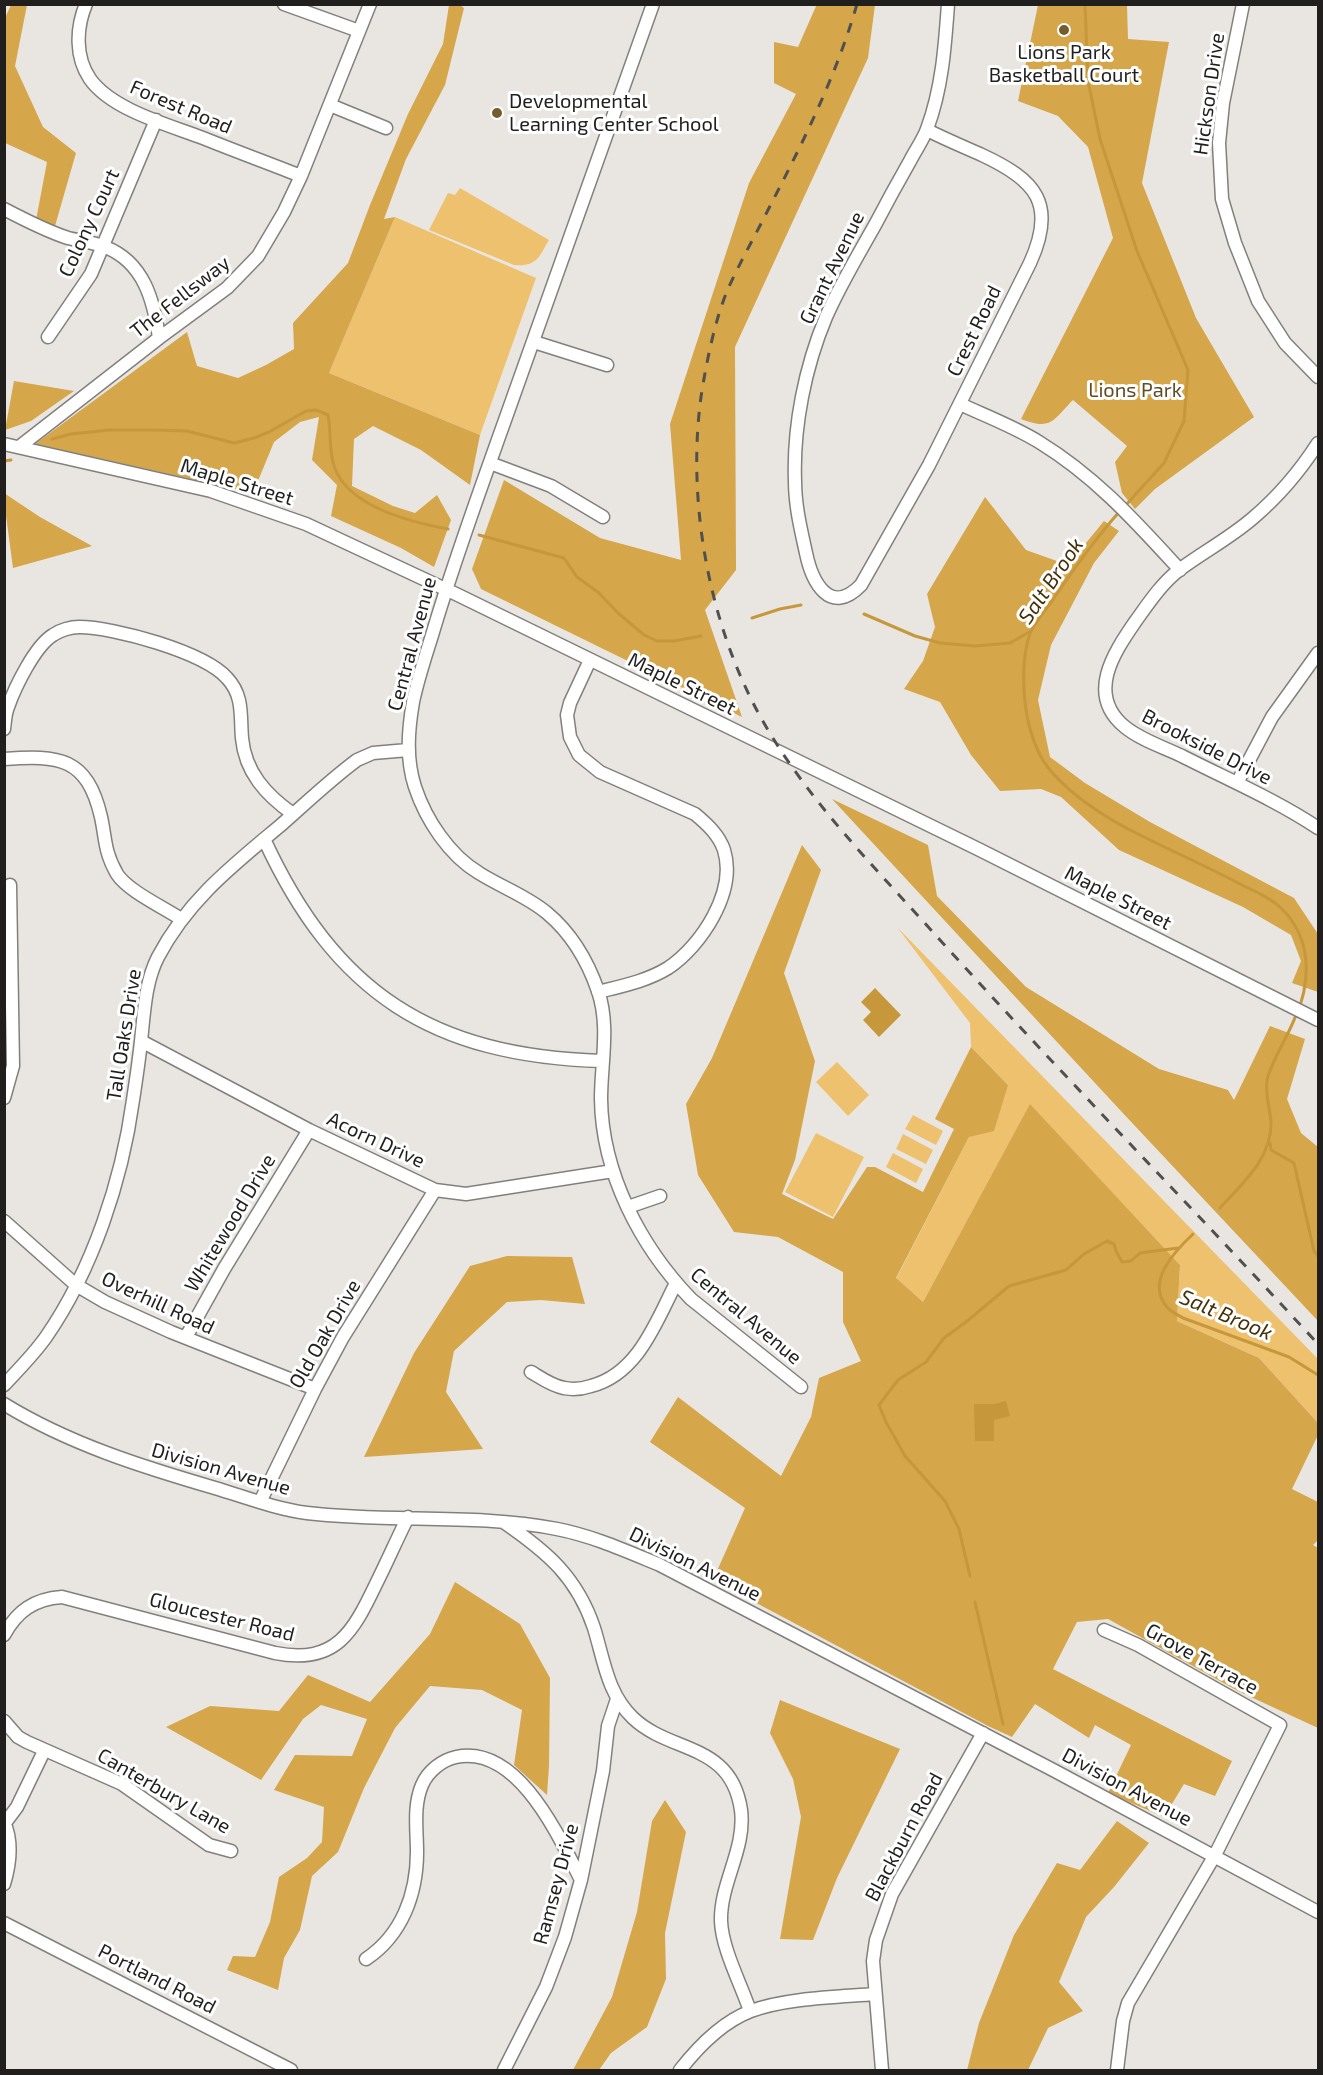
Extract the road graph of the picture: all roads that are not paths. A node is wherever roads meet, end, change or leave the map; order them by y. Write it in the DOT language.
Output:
graph roads {
  1 [pos="86,4"];
  2 [pos="284,4"];
  3 [pos="370,4"];
  4 [pos="653,4"];
  5 [pos="948,4"];
  6 [pos="1243,4"];
  7 [pos="359,31"];
  8 [pos="330,105"];
  9 [pos="156,120"];
  10 [pos="386,128"];
  11 [pos="927,130"];
  12 [pos="301,176"];
  13 [pos="4,209"];
  14 [pos="103,246"];
  15 [pos="48,337"];
  16 [pos="159,338"];
  17 [pos="534,342"];
  18 [pos="606,365"];
  19 [pos="1318,377"];
  20 [pos="960,404"];
  21 [pos="1318,443"];
  22 [pos="4,444"];
  23 [pos="19,447"];
  24 [pos="490,464"];
  25 [pos="603,517"];
  26 [pos="1180,570"];
  27 [pos="446,589"];
  28 [pos="856,591"];
  29 [pos="1318,653"];
  30 [pos="590,660"];
  31 [pos="4,729"];
  32 [pos="408,750"];
  33 [pos="4,752"];
  34 [pos="5,759"];
  35 [pos="1237,783"];
  36 [pos="293,814"];
  37 [pos="1318,828"];
  38 [pos="264,839"];
  39 [pos="10,885"];
  40 [pos="181,918"];
  41 [pos="598,992"];
  42 [pos="1315,1018"];
  43 [pos="141,1041"];
  44 [pos="602,1061"];
  45 [pos="4,1098"];
  46 [pos="309,1130"];
  47 [pos="613,1171"];
  48 [pos="435,1190"];
  49 [pos="660,1196"];
  50 [pos="628,1208"];
  51 [pos="4,1221"];
  52 [pos="676,1283"];
  53 [pos="76,1285"];
  54 [pos="186,1337"];
  55 [pos="531,1372"];
  56 [pos="4,1385"];
  57 [pos="801,1387"];
  58 [pos="315,1389"];
  59 [pos="4,1404"];
  60 [pos="260,1502"];
  61 [pos="408,1517"];
  62 [pos="501,1521"];
  63 [pos="1104,1630"];
  64 [pos="4,1635"];
  65 [pos="617,1698"];
  66 [pos="4,1721"];
  67 [pos="983,1733"];
  68 [pos="44,1751"];
  69 [pos="5,1823"];
  70 [pos="231,1851"];
  71 [pos="1215,1856"];
  72 [pos="581,1880"];
  73 [pos="4,1884"];
  74 [pos="1318,1912"];
  75 [pos="4,1923"];
  76 [pos="366,1959"];
  77 [pos="875,1994"];
  78 [pos="750,2011"];
  79 [pos="275,2066"];
  80 [pos="291,2070"];
  81 [pos="504,2070"];
  82 [pos="680,2070"];
  83 [pos="882,2070"];
  84 [pos="1117,2070"];
  1 -- 9 [label="street, Forest Road"];
  2 -- 7 [label="street"];
  3 -- 7 [label="street, The Fellsway"];
  4 -- 17 [label="street, Central Avenue"];
  5 -- 11 [label="street, Grant Avenue"];
  6 -- 19 [label="street, Hickson Drive"];
  7 -- 8 [label="street, The Fellsway"];
  8 -- 10 [label="street"];
  8 -- 12 [label="street, The Fellsway"];
  9 -- 12 [label="street, Forest Road"];
  9 -- 14 [label="street, Colony Court"];
  11 -- 20 [label="street, Crest Road"];
  11 -- 28 [label="street, Grant Avenue"];
  12 -- 16 [label="street, The Fellsway"];
  13 -- 14 [label="street"];
  14 -- 15 [label="street, Colony Court"];
  14 -- 16 [label="street"];
  16 -- 23 [label="street, The Fellsway"];
  17 -- 18 [label="street"];
  17 -- 24 [label="street, Central Avenue"];
  20 -- 26 [label="street"];
  20 -- 28 [label="street, Crest Road"];
  21 -- 26 [label="street, Brookside Drive"];
  22 -- 23 [label="street, Maple Street"];
  23 -- 27 [label="street, Maple Street"];
  24 -- 25 [label="street"];
  24 -- 27 [label="street, Central Avenue"];
  26 -- 35 [label="street, Brookside Drive"];
  27 -- 30 [label="street, Maple Street"];
  27 -- 32 [label="street, Central Avenue"];
  29 -- 35 [label="street"];
  30 -- 41 [label="street"];
  30 -- 42 [label="street, Maple Street"];
  31 -- 36 [label="street"];
  32 -- 36 [label="street, Tall Oaks Drive"];
  32 -- 41 [label="street, Central Avenue"];
  33 -- 34 [label="street"];
  34 -- 40 [label="street"];
  35 -- 37 [label="street, Brookside Drive"];
  36 -- 38 [label="street, Tall Oaks Drive"];
  38 -- 40 [label="street, Tall Oaks Drive"];
  38 -- 44 [label="street"];
  39 -- 45 [label="street"];
  40 -- 43 [label="street, Tall Oaks Drive"];
  41 -- 44 [label="street, Central Avenue"];
  43 -- 46 [label="street, Acorn Drive"];
  43 -- 53 [label="street, Tall Oaks Drive"];
  44 -- 47 [label="street, Central Avenue"];
  46 -- 48 [label="street, Acorn Drive"];
  46 -- 54 [label="street, Whitewood Drive"];
  47 -- 48 [label="street, Acorn Drive"];
  47 -- 50 [label="street, Central Avenue"];
  48 -- 58 [label="street, Old Oak Drive"];
  49 -- 50 [label="street"];
  50 -- 52 [label="street, Central Avenue"];
  51 -- 53 [label="street, Overhill Road"];
  52 -- 55 [label="street"];
  52 -- 57 [label="street, Central Avenue"];
  53 -- 54 [label="street, Overhill Road"];
  53 -- 56 [label="street, Tall Oaks Drive"];
  54 -- 58 [label="street, Overhill Road"];
  58 -- 60 [label="street, Old Oak Drive"];
  59 -- 60 [label="street, Division Avenue"];
  60 -- 61 [label="street, Division Avenue"];
  61 -- 62 [label="street, Division Avenue"];
  61 -- 64 [label="street, Gloucester Road"];
  62 -- 65 [label="street"];
  62 -- 67 [label="street, Division Avenue"];
  63 -- 71 [label="street, Grove Terrace"];
  65 -- 72 [label="street, Ramsey Drive"];
  65 -- 78 [label="street"];
  66 -- 68 [label="street"];
  67 -- 71 [label="street, Division Avenue"];
  67 -- 77 [label="street, Blackburn Road"];
  68 -- 69 [label="street"];
  68 -- 70 [label="street, Canterbury Lane"];
  69 -- 73 [label="street"];
  71 -- 74 [label="street, Division Avenue"];
  71 -- 84 [label="street"];
  72 -- 76 [label="street"];
  72 -- 81 [label="street, Ramsey Drive"];
  75 -- 79 [label="street, Portland Road"];
  77 -- 78 [label="street"];
  77 -- 83 [label="street, Blackburn Road"];
  78 -- 82 [label="street"];
  79 -- 80 [label="street, Portland Road"];
}
